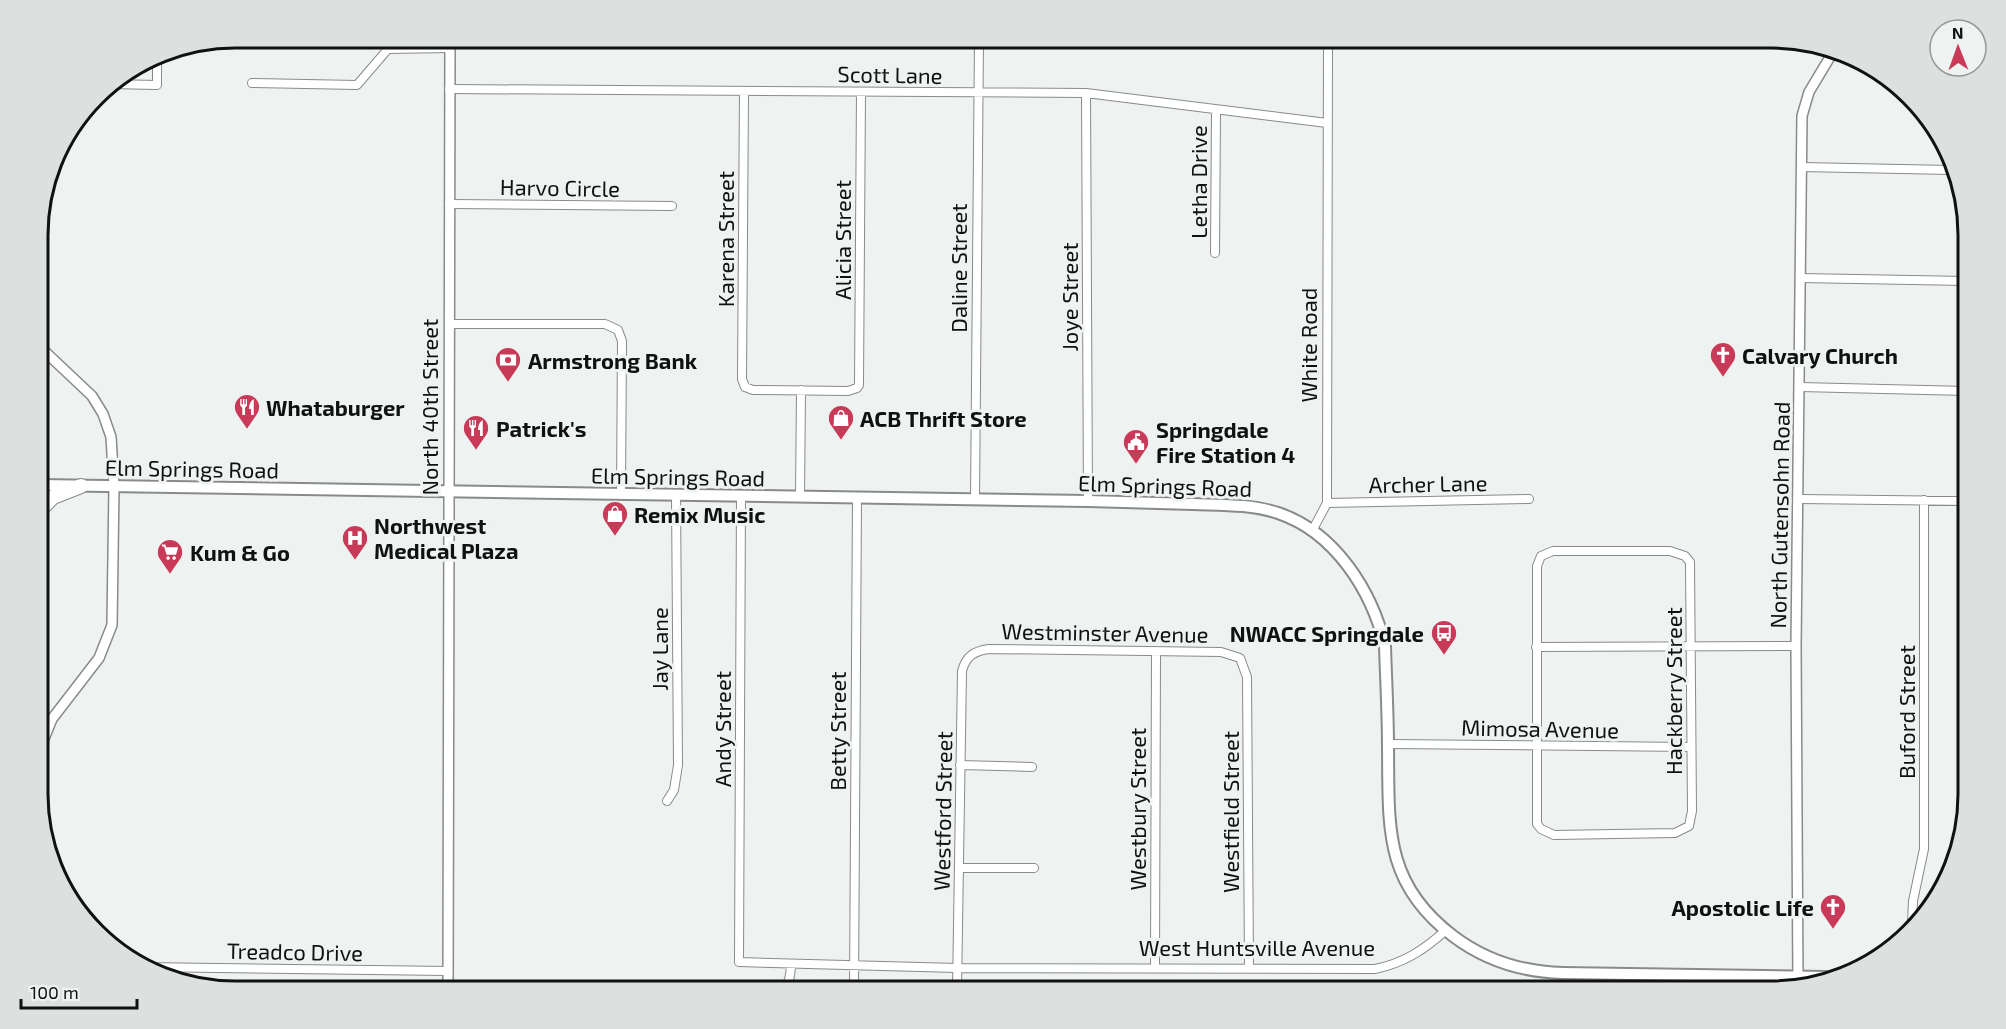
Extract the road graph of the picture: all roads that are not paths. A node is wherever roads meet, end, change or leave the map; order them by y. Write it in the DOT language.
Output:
graph roads {
  1 [pos="450,48"];
  2 [pos="979,48"];
  3 [pos="1328,48"];
  4 [pos="1824,56"];
  5 [pos="1830,58"];
  6 [pos="158,65"];
  7 [pos="1819,75"];
  8 [pos="252,83"];
  9 [pos="124,84"];
  10 [pos="449,89"];
  11 [pos="744,91"];
  12 [pos="861,92"];
  13 [pos="978,93"];
  14 [pos="1086,93"];
  15 [pos="1216,110"];
  16 [pos="1328,123"];
  17 [pos="1801,167"];
  18 [pos="1946,170"];
  19 [pos="449,204"];
  20 [pos="672,206"];
  21 [pos="1215,253"];
  22 [pos="1800,278"];
  23 [pos="1958,281"];
  24 [pos="448,324"];
  25 [pos="48,354"];
  26 [pos="1800,387"];
  27 [pos="801,390"];
  28 [pos="1958,391"];
  29 [pos="48,485"];
  30 [pos="81,486"];
  31 [pos="114,486"];
  32 [pos="449,492"];
  33 [pos="621,494"];
  34 [pos="676,495"];
  35 [pos="741,496"];
  36 [pos="800,497"];
  37 [pos="857,498"];
  38 [pos="975,499"];
  39 [pos="1529,499"];
  40 [pos="1799,499"];
  41 [pos="1924,500"];
  42 [pos="1088,501"];
  43 [pos="1958,501"];
  44 [pos="48,502"];
  45 [pos="1327,503"];
  46 [pos="1312,531"];
  47 [pos="1691,646"];
  48 [pos="1796,646"];
  49 [pos="1536,648"];
  50 [pos="1156,652"];
  51 [pos="969,656"];
  52 [pos="1240,658"];
  53 [pos="48,729"];
  54 [pos="1388,744"];
  55 [pos="1536,746"];
  56 [pos="1691,747"];
  57 [pos="960,765"];
  58 [pos="1032,767"];
  59 [pos="667,801"];
  60 [pos="959,868"];
  61 [pos="1034,868"];
  62 [pos="1913,915"];
  63 [pos="1446,930"];
  64 [pos="739,963"];
  65 [pos="791,964"];
  66 [pos="854,966"];
  67 [pos="166,967"];
  68 [pos="1155,967"];
  69 [pos="1249,967"];
  70 [pos="957,968"];
  71 [pos="448,971"];
  72 [pos="1798,979"];
  73 [pos="448,981"];
  74 [pos="790,981"];
  75 [pos="854,981"];
  76 [pos="957,981"];
  77 [pos="1786,981"];
  1 -- 8 [label="street"];
  1 -- 10 [label="street, North 40th Street"];
  2 -- 13 [label="street, Daline Street"];
  3 -- 16 [label="street, White Road"];
  4 -- 7 [label="street"];
  5 -- 7 [label="street, North Gutensohn Road"];
  6 -- 9 [label="street"];
  7 -- 17 [label="street, North Gutensohn Road"];
  10 -- 11 [label="street, Scott Lane"];
  10 -- 19 [label="street, North 40th Street"];
  11 -- 12 [label="street, Scott Lane"];
  11 -- 27 [label="street, Karena Street"];
  12 -- 13 [label="street, Scott Lane"];
  12 -- 27 [label="street, Alicia Street"];
  13 -- 14 [label="street, Scott Lane"];
  13 -- 38 [label="street, Daline Street"];
  14 -- 15 [label="street, Scott Lane"];
  14 -- 42 [label="street, Joye Street"];
  15 -- 16 [label="street, Scott Lane"];
  15 -- 21 [label="street, Letha Drive"];
  16 -- 45 [label="street, White Road"];
  17 -- 18 [label="street"];
  17 -- 22 [label="street, North Gutensohn Road"];
  19 -- 20 [label="street, Harvo Circle"];
  19 -- 24 [label="street, North 40th Street"];
  22 -- 23 [label="street"];
  22 -- 26 [label="street, North Gutensohn Road"];
  24 -- 32 [label="street, North 40th Street"];
  24 -- 33 [label="street"];
  25 -- 31 [label="street"];
  26 -- 28 [label="street"];
  26 -- 40 [label="street, North Gutensohn Road"];
  27 -- 36 [label="street"];
  29 -- 30 [label="main road, Elm Springs Road"];
  30 -- 31 [label="main road, Elm Springs Road"];
  30 -- 44 [label="highway"];
  31 -- 32 [label="main road, Elm Springs Road"];
  31 -- 53 [label="street"];
  32 -- 33 [label="main road, Elm Springs Road"];
  32 -- 71 [label="street, North 40th Street"];
  33 -- 34 [label="main road, Elm Springs Road"];
  34 -- 35 [label="main road, Elm Springs Road"];
  34 -- 59 [label="street, Jay Lane"];
  35 -- 36 [label="main road, Elm Springs Road"];
  35 -- 64 [label="street, Andy Street"];
  36 -- 37 [label="main road, Elm Springs Road"];
  37 -- 38 [label="main road, Elm Springs Road"];
  37 -- 66 [label="street, Betty Street"];
  38 -- 42 [label="main road, Elm Springs Road"];
  39 -- 45 [label="street, Archer Lane"];
  40 -- 41 [label="street"];
  40 -- 48 [label="street, North Gutensohn Road"];
  41 -- 43 [label="street"];
  41 -- 62 [label="street, Buford Street"];
  42 -- 46 [label="main road, Elm Springs Road"];
  45 -- 46 [label="street, White Road"];
  46 -- 54 [label="main road"];
  47 -- 48 [label="street"];
  47 -- 49 [label="street"];
  47 -- 49 [label="street, Hackberry Street"];
  47 -- 56 [label="street, Hackberry Street"];
  48 -- 72 [label="street, North Gutensohn Road"];
  49 -- 55 [label="street"];
  50 -- 51 [label="street, Westminster Avenue"];
  50 -- 52 [label="street, Westminster Avenue"];
  50 -- 68 [label="street, Westbury Street"];
  51 -- 57 [label="street, Westford Street"];
  52 -- 69 [label="street, Westfield Street"];
  54 -- 55 [label="street, Mimosa Avenue"];
  54 -- 63 [label="main road"];
  55 -- 56 [label="street, Mimosa Avenue"];
  55 -- 56 [label="street, Hackberry Street"];
  57 -- 58 [label="street"];
  57 -- 60 [label="street, Westford Street"];
  60 -- 61 [label="street"];
  60 -- 70 [label="street, Westford Street"];
  63 -- 69 [label="street, West Huntsville Avenue"];
  63 -- 77 [label="main road"];
  64 -- 65 [label="street, West Huntsville Avenue"];
  65 -- 66 [label="street, West Huntsville Avenue"];
  65 -- 74 [label="street"];
  66 -- 70 [label="street, West Huntsville Avenue"];
  66 -- 75 [label="street, Betty Street"];
  67 -- 71 [label="street, Treadco Drive"];
  68 -- 69 [label="street, West Huntsville Avenue"];
  68 -- 70 [label="street, West Huntsville Avenue"];
  70 -- 76 [label="street, Westford Street"];
  71 -- 73 [label="street, North 40th Street"];
}
